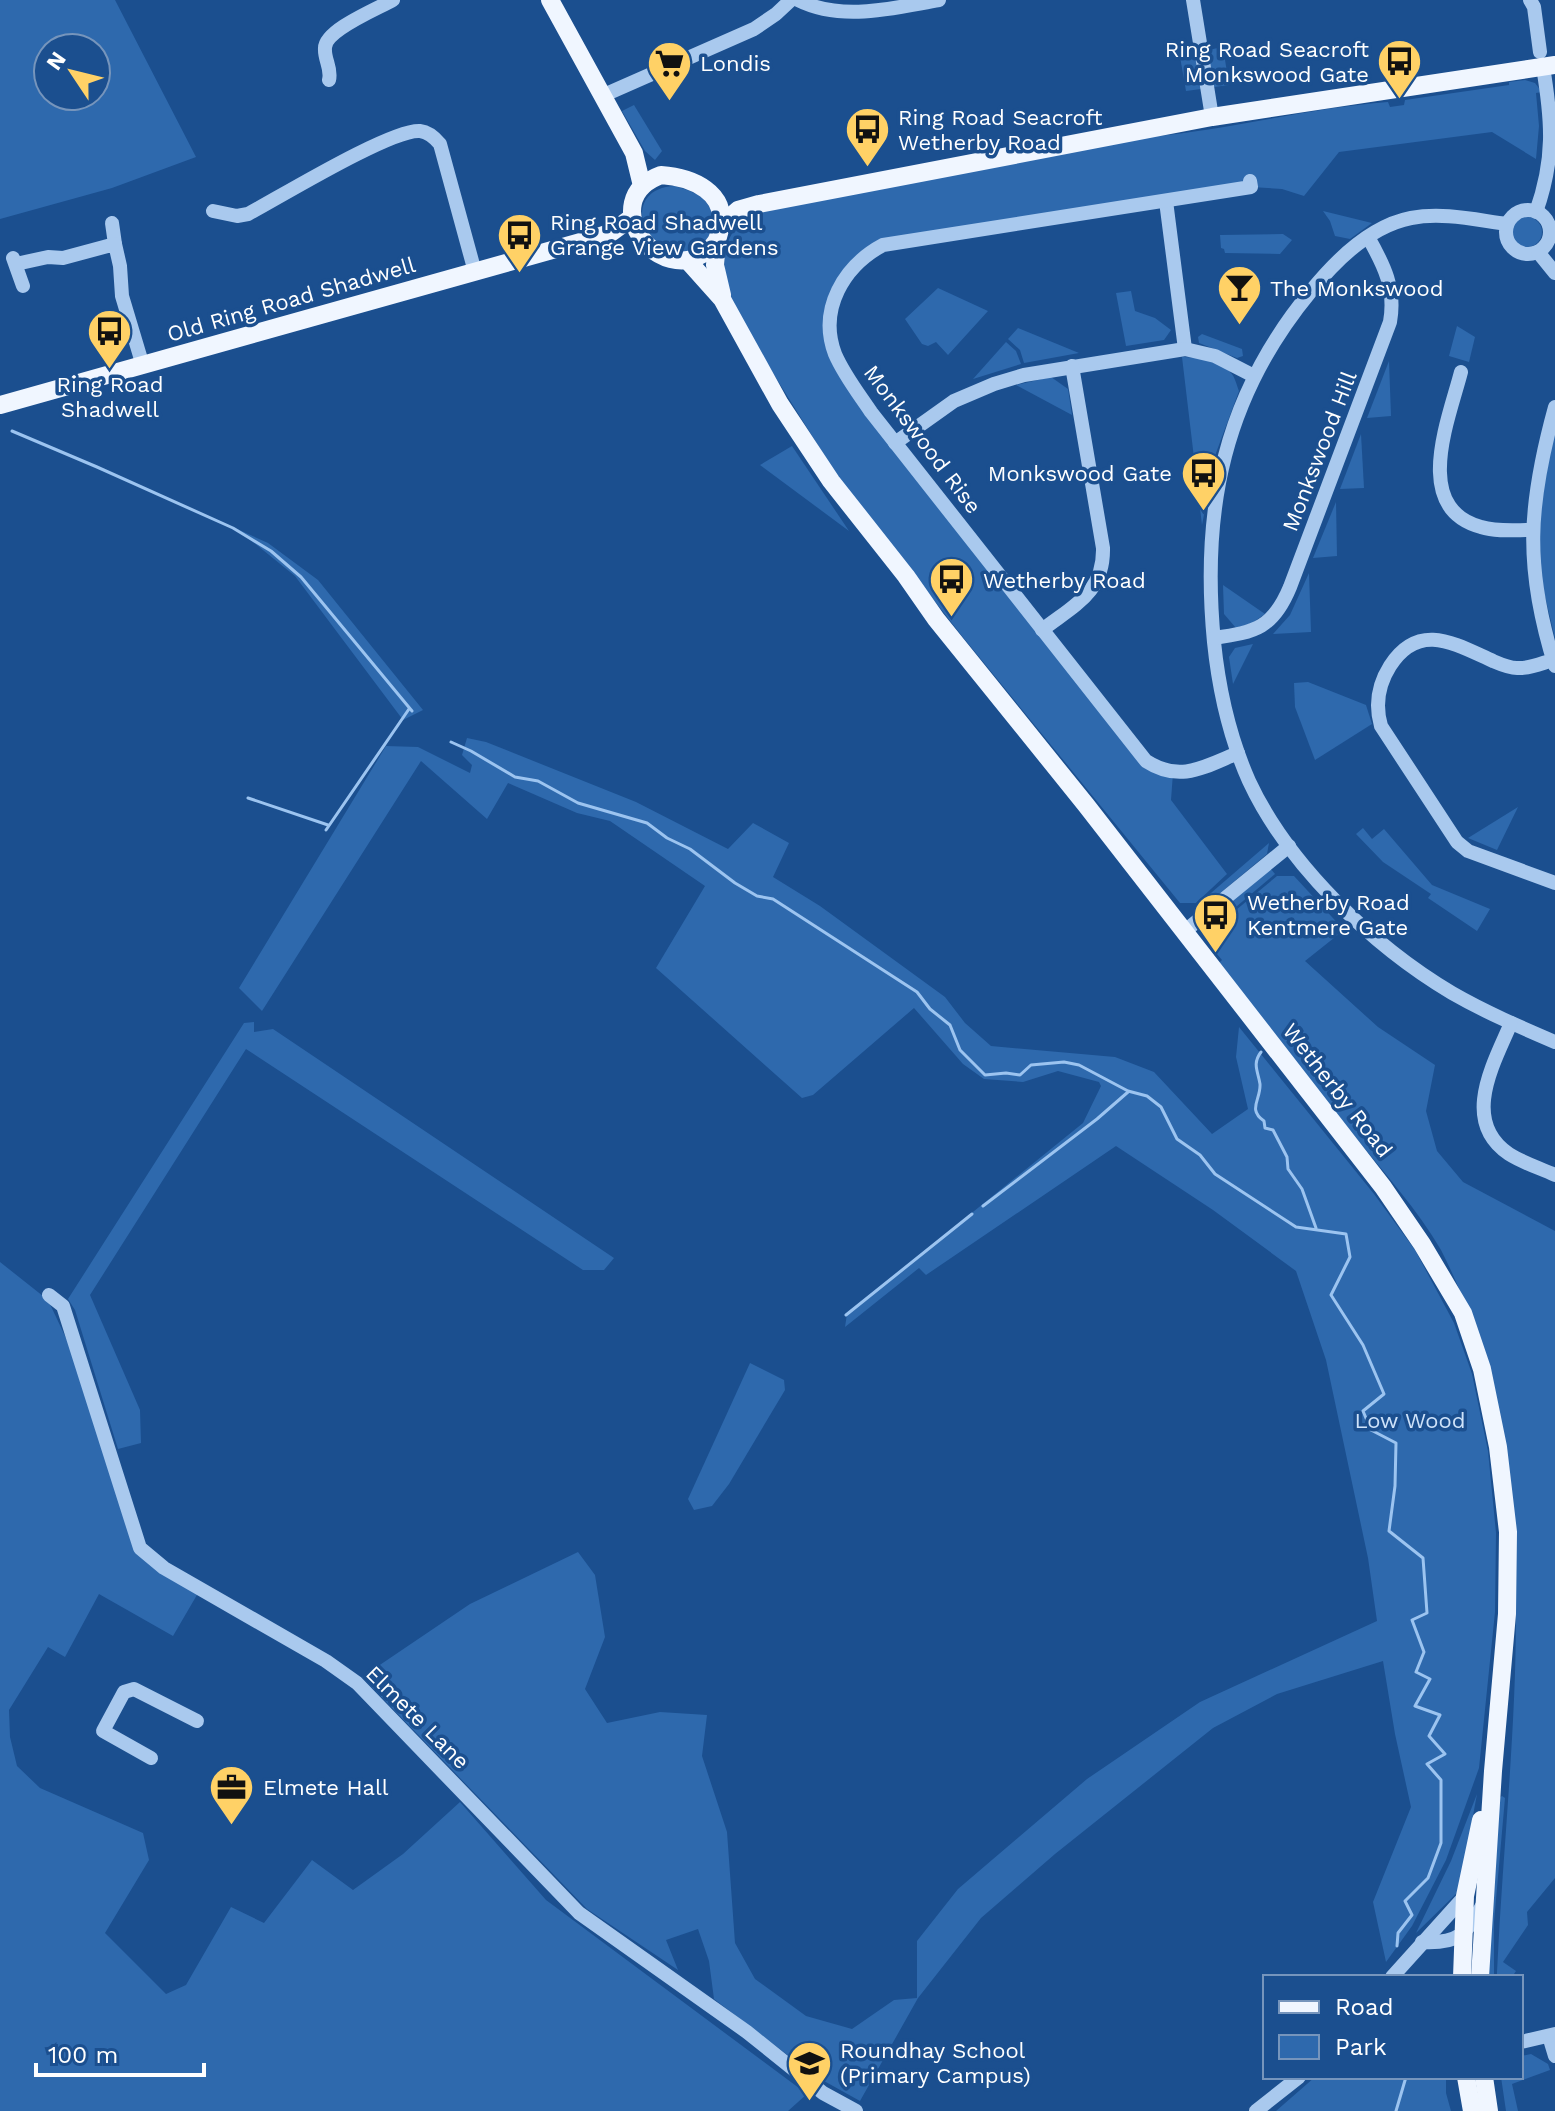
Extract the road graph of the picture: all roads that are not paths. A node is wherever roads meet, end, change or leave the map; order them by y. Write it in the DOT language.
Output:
graph roads {
  1 [pos="393,0"];
  2 [pos="550,0"];
  3 [pos="791,0"];
  4 [pos="798,0"];
  5 [pos="939,0"];
  6 [pos="1193,0"];
  7 [pos="1530,0"];
  8 [pos="1546,61"];
  9 [pos="329,80"];
  10 [pos="604,95"];
  11 [pos="1212,117"];
  12 [pos="634,153"];
  13 [pos="1552,167"];
  14 [pos="666,175"];
  15 [pos="1250,181"];
  16 [pos="642,186"];
  17 [pos="715,196"];
  18 [pos="1166,201"];
  19 [pos="759,204"];
  20 [pos="213,211"];
  21 [pos="1536,212"];
  22 [pos="631,218"];
  23 [pos="112,223"];
  24 [pos="722,224"];
  25 [pos="1507,224"];
  26 [pos="1368,237"];
  27 [pos="595,238"];
  28 [pos="717,243"];
  29 [pos="115,244"];
  30 [pos="650,248"];
  31 [pos="1538,252"];
  32 [pos="688,261"];
  33 [pos="475,272"];
  34 [pos="1555,273"];
  35 [pos="23,286"];
  36 [pos="722,299"];
  37 [pos="1185,349"];
  38 [pos="143,366"];
  39 [pos="1072,366"];
  40 [pos="1461,372"];
  41 [pos="1254,376"];
  42 [pos="0,405"];
  43 [pos="1555,407"];
  44 [pos="895,443"];
  45 [pos="1531,530"];
  46 [pos="1042,630"];
  47 [pos="1214,638"];
  48 [pos="1554,663"];
  49 [pos="1238,753"];
  50 [pos="1289,846"];
  51 [pos="1555,883"];
  52 [pos="1185,931"];
  53 [pos="1511,1023"];
  54 [pos="1555,1042"];
  55 [pos="1555,1175"];
  56 [pos="49,1295"];
  57 [pos="197,1721"];
  58 [pos="151,1758"];
  59 [pos="1493,1771"];
  60 [pos="1465,1896"];
  61 [pos="1483,1902"];
  62 [pos="1435,1926"];
  63 [pos="1464,1932"];
  64 [pos="1422,1942"];
  65 [pos="1445,1943"];
  66 [pos="1481,1950"];
  67 [pos="1462,1968"];
  68 [pos="1394,1975"];
  69 [pos="1480,1975"];
  70 [pos="1552,2035"];
  71 [pos="1523,2042"];
  72 [pos="1555,2056"];
  73 [pos="1296,2079"];
  74 [pos="1466,2079"];
  75 [pos="1484,2079"];
  76 [pos="856,2111"];
  77 [pos="1256,2111"];
  78 [pos="1472,2111"];
  79 [pos="1489,2111"];
  1 -- 9 [label="street"];
  2 -- 10 [label="main road"];
  3 -- 10 [label="street"];
  4 -- 5 [label="street"];
  6 -- 11 [label="street"];
  7 -- 8 [label="street"];
  8 -- 11 [label="main road"];
  8 -- 13 [label="street"];
  10 -- 12 [label="main road"];
  11 -- 19 [label="main road"];
  12 -- 14 [label="main road"];
  12 -- 16 [label="main road"];
  13 -- 21 [label="street"];
  14 -- 16 [label="main road"];
  14 -- 17 [label="main road"];
  15 -- 18 [label="street, Monkswood Rise"];
  16 -- 22 [label="main road"];
  17 -- 19 [label="main road"];
  17 -- 24 [label="main road"];
  18 -- 37 [label="street"];
  18 -- 44 [label="street, Monkswood Rise"];
  19 -- 24 [label="main road"];
  20 -- 33 [label="street"];
  21 -- 25 [label="street"];
  21 -- 31 [label="street"];
  22 -- 27 [label="main road, Old Ring Road Shadwell"];
  22 -- 30 [label="main road"];
  23 -- 29 [label="street"];
  24 -- 28 [label="main road"];
  25 -- 26 [label="street"];
  25 -- 31 [label="street"];
  26 -- 41 [label="street"];
  26 -- 47 [label="street, Monkswood Hill"];
  27 -- 30 [label="main road, Old Ring Road Shadwell"];
  27 -- 33 [label="main road, Old Ring Road Shadwell"];
  28 -- 32 [label="main road"];
  28 -- 36 [label="main road"];
  29 -- 35 [label="street"];
  29 -- 38 [label="street"];
  30 -- 32 [label="main road"];
  31 -- 34 [label="street"];
  32 -- 36 [label="main road"];
  33 -- 38 [label="main road, Old Ring Road Shadwell"];
  36 -- 52 [label="main road, Wetherby Road"];
  37 -- 39 [label="street"];
  37 -- 41 [label="street"];
  38 -- 42 [label="main road, Old Ring Road Shadwell"];
  39 -- 44 [label="street"];
  39 -- 46 [label="street"];
  40 -- 45 [label="street"];
  41 -- 47 [label="street"];
  43 -- 45 [label="street"];
  44 -- 46 [label="street, Monkswood Rise"];
  45 -- 48 [label="street"];
  46 -- 49 [label="street, Monkswood Rise"];
  47 -- 49 [label="street"];
  48 -- 51 [label="street"];
  49 -- 50 [label="street"];
  50 -- 52 [label="street"];
  50 -- 53 [label="street"];
  52 -- 59 [label="main road, Wetherby Road"];
  53 -- 54 [label="street"];
  53 -- 55 [label="street"];
  56 -- 76 [label="street, Elmete Lane"];
  57 -- 58 [label="street"];
  59 -- 60 [label="main road, Wetherby Road"];
  59 -- 61 [label="main road, Wetherby Road"];
  60 -- 62 [label="street"];
  60 -- 63 [label="main road, Wetherby Road"];
  61 -- 63 [label="street, Wetherby Road"];
  61 -- 66 [label="main road"];
  62 -- 63 [label="street"];
  62 -- 64 [label="street"];
  63 -- 65 [label="street, Wetherby Road"];
  63 -- 66 [label="street"];
  63 -- 67 [label="main road, Wetherby Road"];
  64 -- 65 [label="street"];
  64 -- 68 [label="street"];
  65 -- 67 [label="street"];
  66 -- 69 [label="main road"];
  70 -- 71 [label="street"];
  70 -- 72 [label="street"];
  73 -- 77 [label="street"];
  74 -- 78 [label="main road"];
  75 -- 79 [label="main road"];
}
